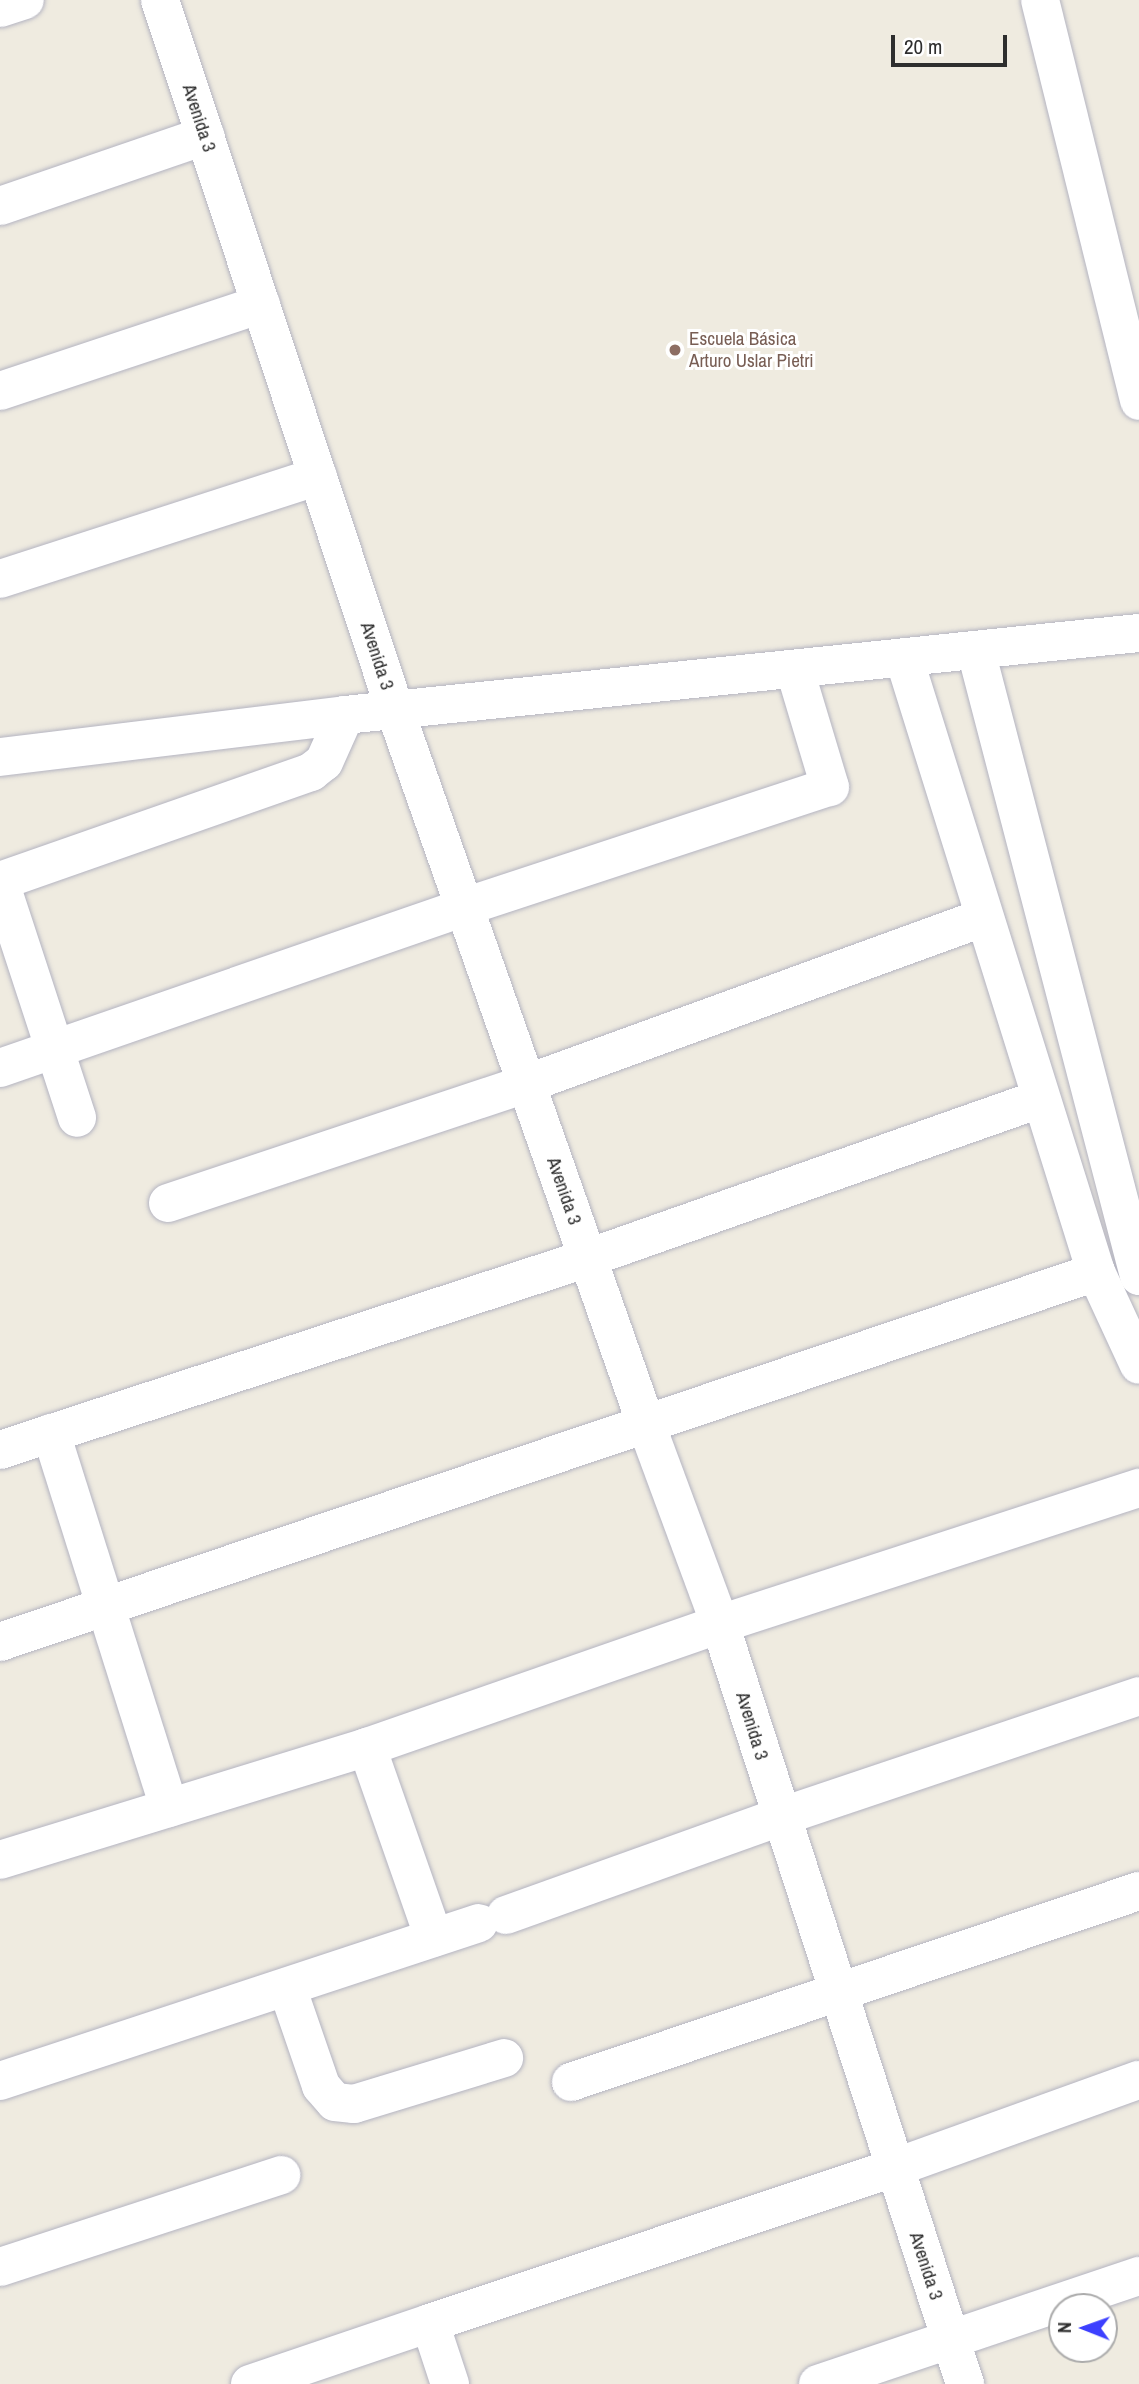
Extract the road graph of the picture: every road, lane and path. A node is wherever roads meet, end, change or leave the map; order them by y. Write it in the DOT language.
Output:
graph roads {
  1 [pos="25,0"];
  2 [pos="159,0"];
  3 [pos="1040,0"];
  4 [pos="0,8"];
  5 [pos="205,136"];
  6 [pos="0,206"];
  7 [pos="261,304"];
  8 [pos="0,391"];
  9 [pos="1139,401"];
  10 [pos="318,476"];
  11 [pos="0,579"];
  12 [pos="1139,633"];
  13 [pos="976,651"];
  14 [pos="904,658"];
  15 [pos="795,670"];
  16 [pos="395,710"];
  17 [pos="345,715"];
  18 [pos="0,757"];
  19 [pos="0,882"];
  20 [pos="464,907"];
  21 [pos="984,918"];
  22 [pos="55,1051"];
  23 [pos="0,1068"];
  24 [pos="526,1084"];
  25 [pos="1041,1099"];
  26 [pos="77,1118"];
  27 [pos="168,1203"];
  28 [pos="588,1258"];
  29 [pos="1096,1272"];
  30 [pos="1139,1276"];
  31 [pos="1139,1365"];
  32 [pos="646,1424"];
  33 [pos="51,1433"];
  34 [pos="0,1450"];
  35 [pos="1139,1488"];
  36 [pos="106,1605"];
  37 [pos="720,1624"];
  38 [pos="0,1642"];
  39 [pos="1139,1696"];
  40 [pos="367,1747"];
  41 [pos="169,1808"];
  42 [pos="780,1817"];
  43 [pos="0,1860"];
  44 [pos="1139,1891"];
  45 [pos="434,1938"];
  46 [pos="287,1987"];
  47 [pos="837,1991"];
  48 [pos="504,2058"];
  49 [pos="1139,2080"];
  50 [pos="0,2081"];
  51 [pos="571,2082"];
  52 [pos="894,2168"];
  53 [pos="281,2175"];
  54 [pos="0,2267"];
  55 [pos="1139,2276"];
  56 [pos="430,2323"];
  57 [pos="951,2341"];
  58 [pos="250,2384"];
  59 [pos="450,2384"];
  60 [pos="818,2384"];
  61 [pos="965,2384"];
  1 -- 4 [label="street"];
  2 -- 5 [label="street, Avenida 3"];
  3 -- 9 [label="street"];
  5 -- 6 [label="street"];
  5 -- 7 [label="street, Avenida 3"];
  7 -- 8 [label="street"];
  7 -- 10 [label="street, Avenida 3"];
  10 -- 11 [label="street"];
  10 -- 16 [label="street, Avenida 3"];
  12 -- 13 [label="street"];
  13 -- 14 [label="street"];
  13 -- 30 [label="street"];
  14 -- 15 [label="street"];
  14 -- 21 [label="street"];
  15 -- 16 [label="street"];
  15 -- 20 [label="street"];
  16 -- 17 [label="street"];
  16 -- 20 [label="street, Avenida 3"];
  17 -- 18 [label="street"];
  17 -- 19 [label="street"];
  19 -- 22 [label="street"];
  20 -- 22 [label="street"];
  20 -- 24 [label="street, Avenida 3"];
  21 -- 24 [label="street"];
  21 -- 25 [label="street"];
  22 -- 23 [label="street"];
  22 -- 26 [label="street"];
  24 -- 27 [label="street"];
  24 -- 28 [label="street, Avenida 3"];
  25 -- 28 [label="street"];
  25 -- 29 [label="street"];
  28 -- 32 [label="street, Avenida 3"];
  28 -- 33 [label="street"];
  29 -- 31 [label="street"];
  29 -- 32 [label="street"];
  32 -- 36 [label="street"];
  32 -- 37 [label="street, Avenida 3"];
  33 -- 34 [label="street"];
  33 -- 36 [label="street"];
  35 -- 37 [label="street"];
  36 -- 38 [label="street"];
  36 -- 41 [label="street"];
  37 -- 40 [label="street"];
  37 -- 42 [label="street, Avenida 3"];
  39 -- 42 [label="street"];
  40 -- 41 [label="street"];
  40 -- 45 [label="street"];
  41 -- 43 [label="street"];
  42 -- 45 [label="street"];
  42 -- 47 [label="street, Avenida 3"];
  44 -- 47 [label="street"];
  45 -- 46 [label="street"];
  46 -- 48 [label="street"];
  46 -- 50 [label="street"];
  47 -- 51 [label="street"];
  47 -- 52 [label="street, Avenida 3"];
  49 -- 52 [label="street"];
  52 -- 56 [label="street"];
  52 -- 57 [label="street, Avenida 3"];
  53 -- 54 [label="street"];
  55 -- 57 [label="street"];
  56 -- 58 [label="street"];
  56 -- 59 [label="street"];
  57 -- 60 [label="street"];
  57 -- 61 [label="street, Avenida 3"];
}
